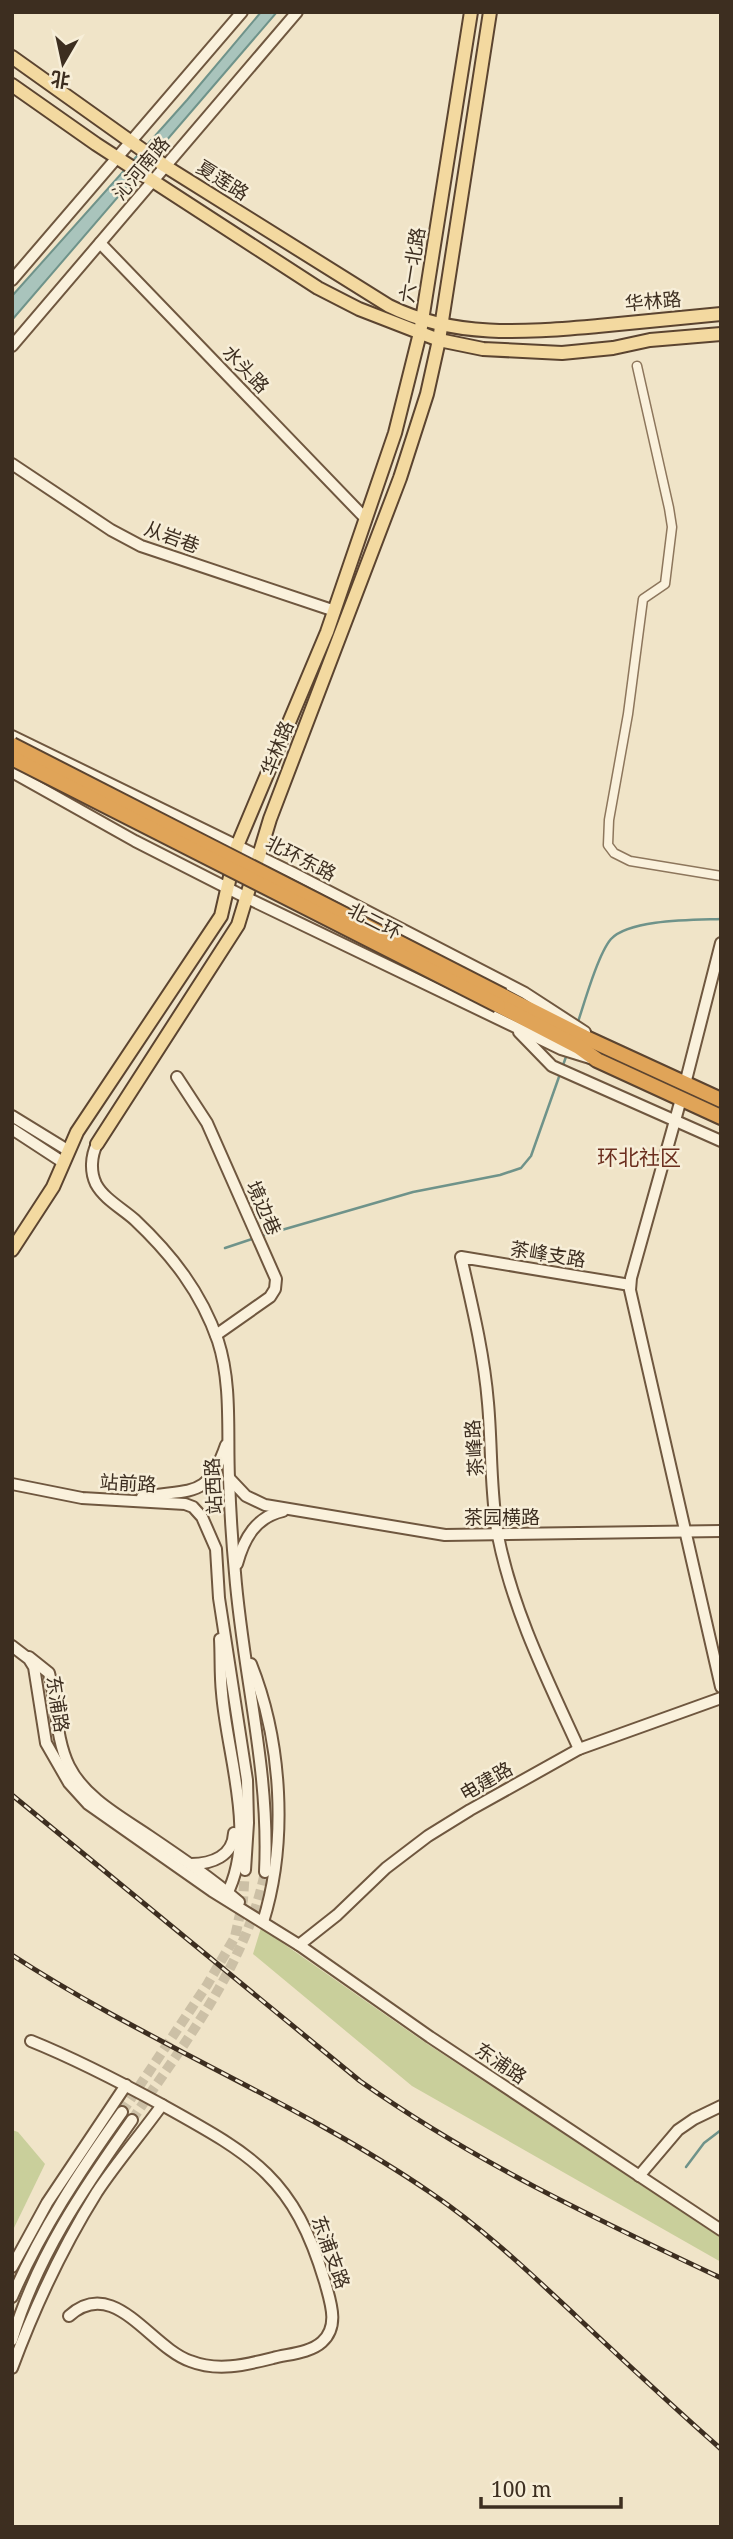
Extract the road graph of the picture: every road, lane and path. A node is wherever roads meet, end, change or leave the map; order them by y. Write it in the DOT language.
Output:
graph roads {
  1 [pos="242,12"];
  2 [pos="297,12"];
  3 [pos="471,12"];
  4 [pos="490,12"];
  5 [pos="12,57"];
  6 [pos="12,85"];
  7 [pos="130,143"];
  8 [pos="117,157"];
  9 [pos="165,166"];
  10 [pos="154,181"];
  11 [pos="100,243"];
  12 [pos="12,280"];
  13 [pos="721,314"];
  14 [pos="441,324"];
  15 [pos="421,326"];
  16 [pos="721,334"];
  17 [pos="439,340"];
  18 [pos="12,346"];
  19 [pos="637,366"];
  20 [pos="12,464"];
  21 [pos="366,519"];
  22 [pos="335,611"];
  23 [pos="12,736"];
  24 [pos="12,745"];
  25 [pos="12,758"];
  26 [pos="12,772"];
  27 [pos="237,846"];
  28 [pos="258,856"];
  29 [pos="721,876"];
  30 [pos="226,888"];
  31 [pos="245,897"];
  32 [pos="721,943"];
  33 [pos="500,1001"];
  34 [pos="514,1027"];
  35 [pos="574,1039"];
  36 [pos="177,1077"];
  37 [pos="685,1084"];
  38 [pos="681,1099"];
  39 [pos="721,1100"];
  40 [pos="12,1115"];
  41 [pos="721,1117"];
  42 [pos="674,1121"];
  43 [pos="12,1129"];
  44 [pos="721,1141"];
  45 [pos="97,1143"];
  46 [pos="66,1157"];
  47 [pos="12,1250"];
  48 [pos="461,1257"];
  49 [pos="630,1285"];
  50 [pos="216,1335"];
  51 [pos="228,1437"];
  52 [pos="229,1478"];
  53 [pos="12,1484"];
  54 [pos="122,1500"];
  55 [pos="286,1510"];
  56 [pos="721,1531"];
  57 [pos="685,1532"];
  58 [pos="498,1535"];
  59 [pos="235,1571"];
  60 [pos="219,1598"];
  61 [pos="243,1644"];
  62 [pos="15,1649"];
  63 [pos="721,1687"];
  64 [pos="721,1698"];
  65 [pos="579,1749"];
  66 [pos="238,1809"];
  67 [pos="190,1864"];
  68 [pos="245,1870"];
  69 [pos="265,1872"];
  70 [pos="226,1896"];
  71 [pos="263,1922"];
  72 [pos="299,1945"];
  73 [pos="31,2041"];
  74 [pos="126,2085"];
  75 [pos="162,2105"];
  76 [pos="721,2106"];
  77 [pos="122,2112"];
  78 [pos="131,2120"];
  79 [pos="639,2176"];
  80 [pos="721,2230"];
  81 [pos="12,2267"];
  82 [pos="12,2297"];
  83 [pos="69,2316"];
  84 [pos="12,2340"];
  85 [pos="12,2368"];
  1 -- 7 [label="main road, 沁河南路"];
  2 -- 9 [label="main road, 沁河南路"];
  3 -- 15 [label="main road, 六一北路"];
  4 -- 14 [label="main road, 六一北路"];
  5 -- 7 [label="main road, 夏莲路"];
  6 -- 8 [label="main road, 夏莲路"];
  7 -- 8 [label="main road, 沁河南路"];
  7 -- 9 [label="main road, 夏莲路"];
  8 -- 10 [label="main road, 夏莲路"];
  8 -- 12 [label="main road, 沁河南路"];
  9 -- 10 [label="main road, 沁河南路"];
  9 -- 15 [label="main road, 夏莲路"];
  10 -- 11 [label="main road, 沁河南路"];
  10 -- 15 [label="main road, 夏莲路"];
  11 -- 18 [label="main road, 沁河南路"];
  11 -- 21 [label="main road, 水头路"];
  13 -- 14 [label="main road, 华林路"];
  14 -- 15 [label="main road, 华林路"];
  14 -- 17 [label="main road, 六一北路"];
  15 -- 17 [label="main road, 华林路"];
  15 -- 21 [label="main road, 六一北路"];
  16 -- 17 [label="main road, 华林路"];
  17 -- 28 [label="main road, 华林路"];
  19 -- 29 [label="street"];
  20 -- 22 [label="main road, 从岩巷"];
  21 -- 22 [label="main road, 华林路"];
  22 -- 27 [label="main road, 华林路"];
  23 -- 27 [label="main road, 北环东路"];
  24 -- 33 [label="highway, 北二环, bridge"];
  25 -- 33 [label="highway, 北二环, bridge"];
  26 -- 30 [label="main road"];
  27 -- 28 [label="main road, 北环东路"];
  27 -- 30 [label="main road, 华林路"];
  28 -- 31 [label="main road, 华林路"];
  28 -- 35 [label="main road, 北环东路"];
  30 -- 31 [label="main road"];
  30 -- 46 [label="main road, 华林路"];
  31 -- 34 [label="main road"];
  31 -- 45 [label="main road, 华林路"];
  32 -- 37 [label="main road"];
  33 -- 35 [label="highway, 北二环"];
  34 -- 35 [label="main road"];
  34 -- 42 [label="main road"];
  35 -- 37 [label="highway, 北二环"];
  35 -- 38 [label="highway, 北二环"];
  36 -- 50 [label="main road, 境边巷"];
  37 -- 39 [label="highway, 北二环"];
  38 -- 41 [label="highway, 北二环"];
  38 -- 42 [label="main road"];
  40 -- 46 [label="main road"];
  42 -- 44 [label="main road"];
  42 -- 49 [label="main road"];
  43 -- 46 [label="main road"];
  45 -- 50 [label="main road, 站西路"];
  46 -- 47 [label="main road, 华林路"];
  48 -- 49 [label="main road, 茶峰支路"];
  48 -- 58 [label="main road, 茶峰路"];
  49 -- 57 [label="main road"];
  50 -- 51 [label="main road, 站西路"];
  51 -- 52 [label="main road, 站西路"];
  51 -- 54 [label="main road"];
  52 -- 55 [label="main road, 茶园横路"];
  52 -- 59 [label="main road, 站西路"];
  53 -- 54 [label="main road, 站前路"];
  54 -- 60 [label="main road, 站前路"];
  55 -- 58 [label="main road, 茶园横路"];
  55 -- 59 [label="main road"];
  56 -- 57 [label="main road, 茶园横路"];
  57 -- 58 [label="main road, 茶园横路"];
  57 -- 63 [label="main road"];
  58 -- 65 [label="main road, 茶峰路"];
  59 -- 61 [label="main road, 站西路"];
  60 -- 66 [label="main road"];
  60 -- 68 [label="main road"];
  61 -- 69 [label="main road, 站西路"];
  61 -- 71 [label="main road"];
  62 -- 67 [label="main road, 东浦路"];
  62 -- 70 [label="main road, 东浦路"];
  64 -- 65 [label="main road, 电建路"];
  65 -- 72 [label="main road, 电建路"];
  66 -- 67 [label="main road"];
  66 -- 70 [label="main road"];
  67 -- 70 [label="main road, 东浦路"];
  70 -- 71 [label="main road, 东浦路"];
  71 -- 72 [label="main road, 东浦路"];
  72 -- 79 [label="main road, 东浦路"];
  73 -- 74 [label="main road, 东浦支路"];
  74 -- 75 [label="main road, 东浦支路"];
  74 -- 81 [label="main road"];
  75 -- 83 [label="main road, 东浦支路"];
  75 -- 85 [label="main road"];
  76 -- 79 [label="main road"];
  77 -- 82 [label="main road"];
  78 -- 84 [label="main road"];
  79 -- 80 [label="main road, 东浦路"];
}
